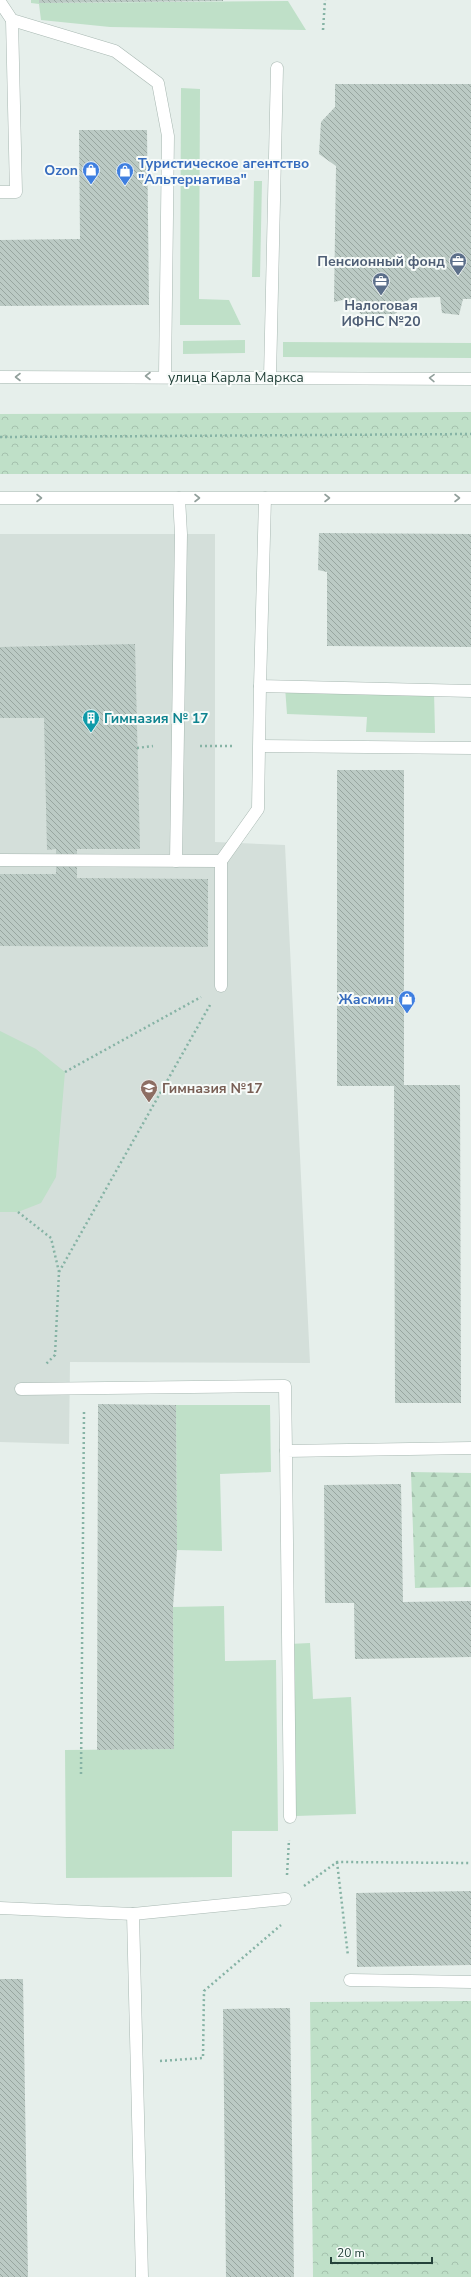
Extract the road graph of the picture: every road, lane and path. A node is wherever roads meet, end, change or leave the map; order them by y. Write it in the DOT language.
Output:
graph roads {
  1 [pos="325,0"];
  2 [pos="0,2"];
  3 [pos="12,20"];
  4 [pos="323,30"];
  5 [pos="277,68"];
  6 [pos="0,192"];
  7 [pos="165,376"];
  8 [pos="0,377"];
  9 [pos="270,377"];
  10 [pos="471,379"];
  11 [pos="471,434"];
  12 [pos="0,437"];
  13 [pos="0,498"];
  14 [pos="178,498"];
  15 [pos="265,498"];
  16 [pos="471,498"];
  17 [pos="260,686"];
  18 [pos="471,691"];
  19 [pos="160,746"];
  20 [pos="260,746"];
  21 [pos="137,748"];
  22 [pos="471,748"];
  23 [pos="0,860"];
  24 [pos="176,861"];
  25 [pos="221,861"];
  26 [pos="221,986"];
  27 [pos="65,1072"];
  28 [pos="18,1212"];
  29 [pos="59,1272"];
  30 [pos="84,1387"];
  31 [pos="21,1389"];
  32 [pos="471,1448"];
  33 [pos="286,1451"];
  34 [pos="81,1774"];
  35 [pos="290,1817"];
  36 [pos="336,1862"];
  37 [pos="471,1863"];
  38 [pos="285,1899"];
  39 [pos="0,1908"];
  40 [pos="133,1914"];
  41 [pos="350,1980"];
  42 [pos="471,1982"];
  43 [pos="136,2063"];
  44 [pos="142,2277"];
  1 -- 4 [label="path"];
  2 -- 3 [label="street"];
  3 -- 6 [label="street"];
  3 -- 7 [label="street"];
  5 -- 9 [label="street"];
  7 -- 8 [label="street, улица Карла Маркса, one-way"];
  7 -- 9 [label="street, улица Карла Маркса"];
  10 -- 9 [label="street, улица Карла Маркса, one-way"];
  11 -- 12 [label="path"];
  13 -- 14 [label="street, one-way"];
  14 -- 15 [label="street, one-way"];
  14 -- 24 [label="street"];
  15 -- 16 [label="street, one-way"];
  15 -- 17 [label="street"];
  17 -- 18 [label="street"];
  17 -- 20 [label="street"];
  19 -- 21 [label="path"];
  20 -- 22 [label="street"];
  20 -- 25 [label="street"];
  23 -- 24 [label="street"];
  24 -- 25 [label="street"];
  25 -- 26 [label="street"];
  26 -- 27 [label="path"];
  26 -- 29 [label="path"];
  28 -- 29 [label="path"];
  29 -- 31 [label="path"];
  30 -- 31 [label="street"];
  30 -- 33 [label="street"];
  30 -- 34 [label="path"];
  32 -- 33 [label="street"];
  33 -- 35 [label="street"];
  35 -- 38 [label="path"];
  36 -- 37 [label="path"];
  36 -- 38 [label="path"];
  36 -- 41 [label="path"];
  38 -- 40 [label="street"];
  38 -- 43 [label="path"];
  39 -- 40 [label="street"];
  40 -- 43 [label="street"];
  41 -- 42 [label="street"];
  43 -- 44 [label="street"];
}
